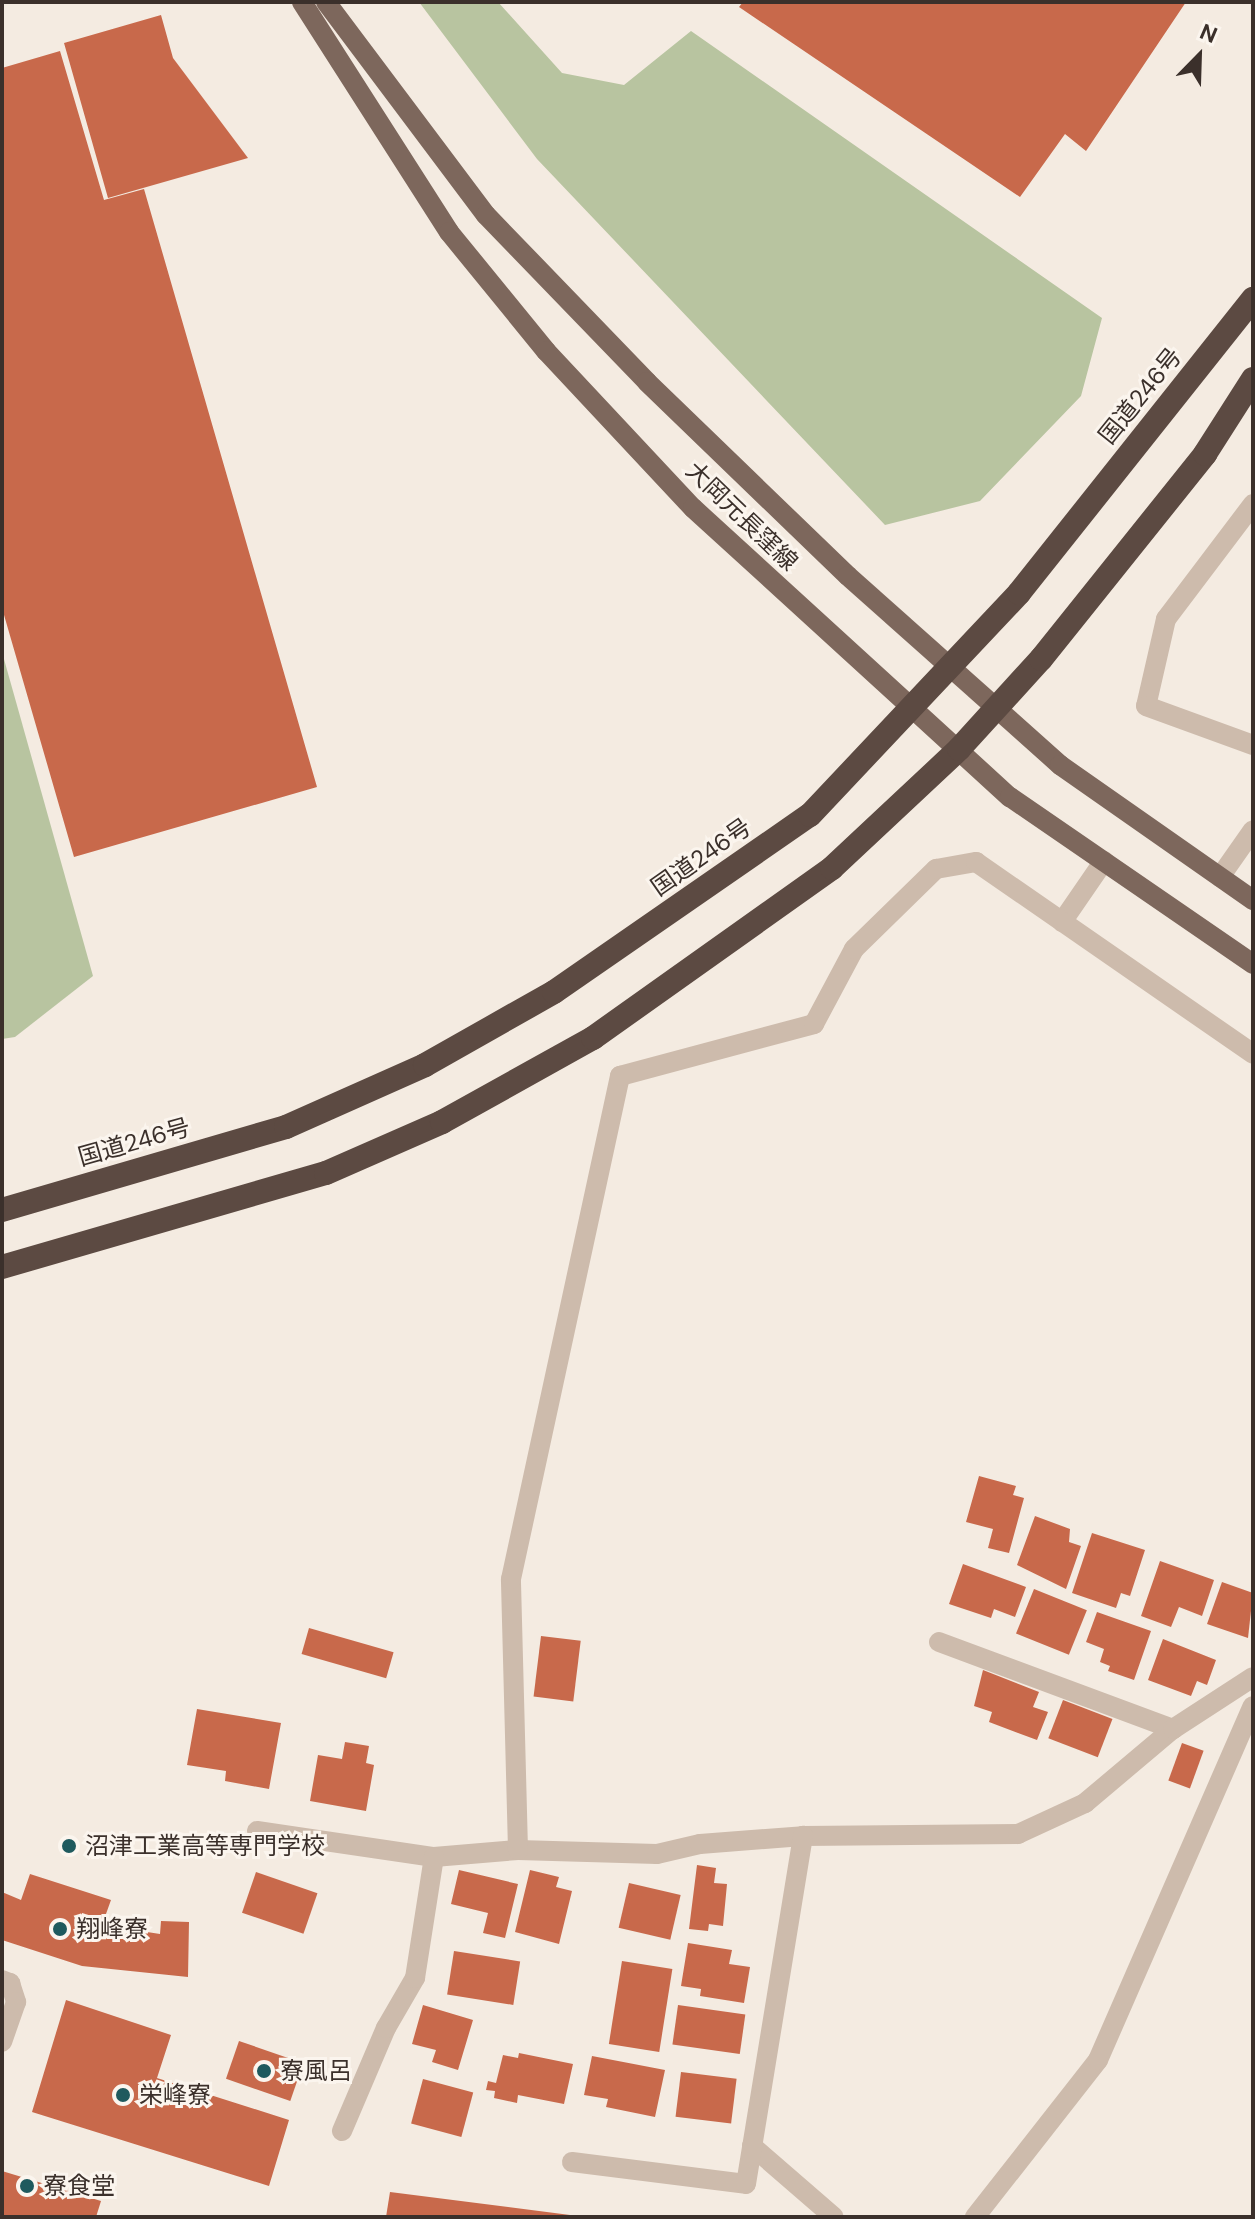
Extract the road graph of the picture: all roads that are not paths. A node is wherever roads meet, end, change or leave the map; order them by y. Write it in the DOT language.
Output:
graph roads {
  1 [pos="302,2"];
  2 [pos="326,2"];
  3 [pos="1253,299"];
  4 [pos="1253,379"];
  5 [pos="1253,504"];
  6 [pos="951,667"];
  7 [pos="997,708"];
  8 [pos="912,710"];
  9 [pos="1253,745"];
  10 [pos="959,749"];
  11 [pos="1253,830"];
  12 [pos="1104,861"];
  13 [pos="1220,877"];
  14 [pos="1253,900"];
  15 [pos="1062,922"];
  16 [pos="1253,964"];
  17 [pos="1253,1054"];
  18 [pos="2,1210"];
  19 [pos="2,1267"];
  20 [pos="939,1642"];
  21 [pos="1253,1677"];
  22 [pos="1253,1706"];
  23 [pos="1173,1729"];
  24 [pos="257,1831"];
  25 [pos="803,1836"];
  26 [pos="518,1850"];
  27 [pos="434,1857"];
  28 [pos="2,1980"];
  29 [pos="2,2042"];
  30 [pos="342,2131"];
  31 [pos="752,2146"];
  32 [pos="572,2162"];
  33 [pos="834,2217"];
  34 [pos="975,2217"];
  1 -- 8 [label="main road, 大岡元長窪線"];
  2 -- 6 [label="main road, 大岡元長窪線"];
  3 -- 6 [label="highway, 国道246号"];
  4 -- 7 [label="highway"];
  5 -- 9 [label="street"];
  6 -- 7 [label="main road, 大岡元長窪線"];
  6 -- 8 [label="highway, 国道246号"];
  7 -- 10 [label="highway"];
  7 -- 13 [label="main road, 大岡元長窪線"];
  8 -- 10 [label="main road, 大岡元長窪線"];
  8 -- 18 [label="highway, 国道246号"];
  10 -- 12 [label="main road, 大岡元長窪線"];
  10 -- 19 [label="highway"];
  11 -- 13 [label="street"];
  12 -- 15 [label="street"];
  12 -- 16 [label="main road, 大岡元長窪線"];
  13 -- 14 [label="main road, 大岡元長窪線"];
  15 -- 17 [label="street"];
  15 -- 26 [label="street"];
  20 -- 23 [label="street"];
  21 -- 23 [label="street"];
  22 -- 34 [label="street"];
  23 -- 25 [label="street"];
  24 -- 27 [label="street"];
  25 -- 26 [label="street"];
  25 -- 31 [label="street"];
  26 -- 27 [label="street"];
  27 -- 30 [label="street"];
  28 -- 29 [label="street"];
  31 -- 32 [label="street"];
  31 -- 33 [label="street"];
}
